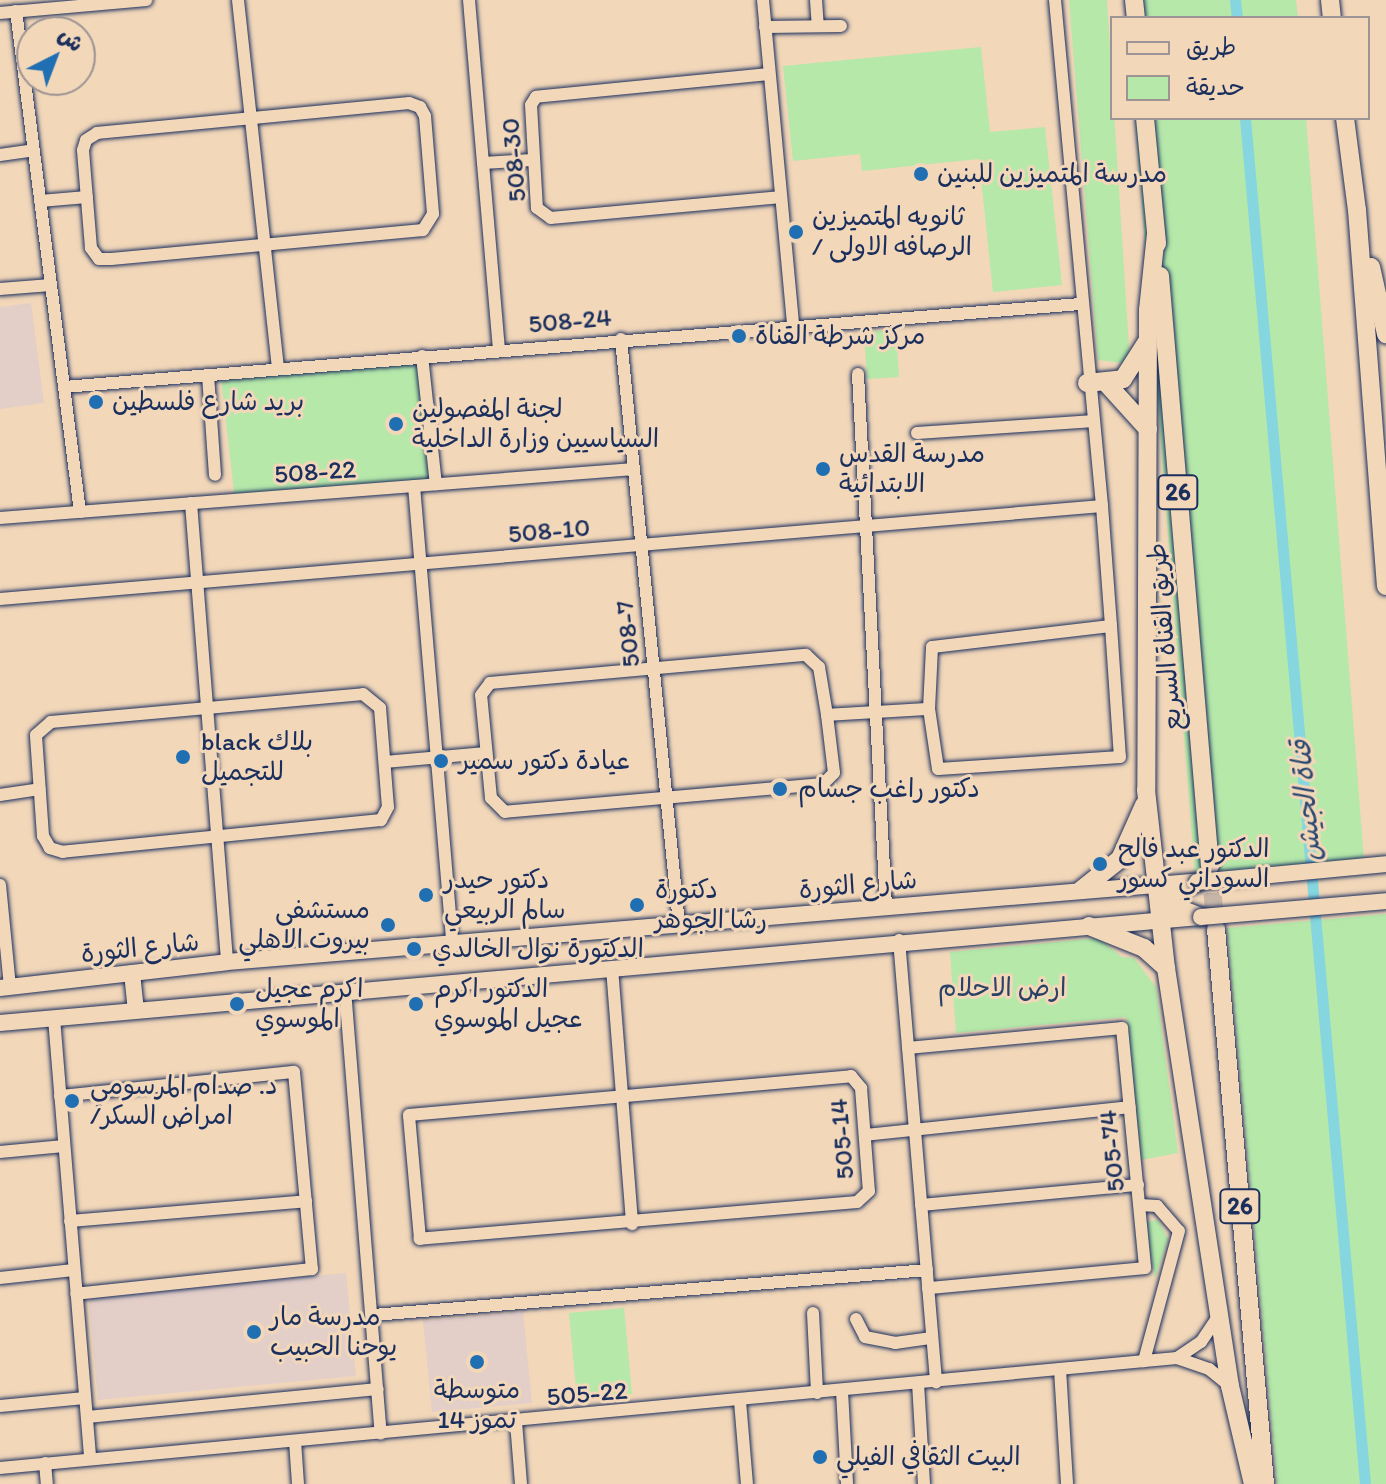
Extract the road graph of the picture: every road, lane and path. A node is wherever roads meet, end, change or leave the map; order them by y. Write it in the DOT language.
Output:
graph roads {
  1 [pos="135,0"];
  2 [pos="146,0"];
  3 [pos="238,0"];
  4 [pos="469,0"];
  5 [pos="763,0"];
  6 [pos="816,0"];
  7 [pos="1055,0"];
  8 [pos="16,11"];
  9 [pos="0,13"];
  10 [pos="818,26"];
  11 [pos="841,26"];
  12 [pos="765,27"];
  13 [pos="769,74"];
  14 [pos="251,119"];
  15 [pos="1145,120"];
  16 [pos="1345,120"];
  17 [pos="34,150"];
  18 [pos="0,155"];
  19 [pos="532,160"];
  20 [pos="483,163"];
  21 [pos="87,197"];
  22 [pos="781,197"];
  23 [pos="40,201"];
  24 [pos="1357,210"];
  25 [pos="1156,234"];
  26 [pos="265,245"];
  27 [pos="51,285"];
  28 [pos="0,289"];
  29 [pos="1080,304"];
  30 [pos="793,324"];
  31 [pos="1386,334"];
  32 [pos="1149,337"];
  33 [pos="621,339"];
  34 [pos="499,349"];
  35 [pos="422,356"];
  36 [pos="278,369"];
  37 [pos="858,374"];
  38 [pos="208,375"];
  39 [pos="1087,383"];
  40 [pos="1107,384"];
  41 [pos="64,387"];
  42 [pos="1091,421"];
  43 [pos="1148,429"];
  44 [pos="917,433"];
  45 [pos="634,469"];
  46 [pos="215,475"];
  47 [pos="436,484"];
  48 [pos="414,486"];
  49 [pos="191,503"];
  50 [pos="1102,506"];
  51 [pos="80,512"];
  52 [pos="0,518"];
  53 [pos="867,527"];
  54 [pos="642,546"];
  55 [pos="421,564"];
  56 [pos="197,583"];
  57 [pos="1386,586"];
  58 [pos="0,599"];
  59 [pos="1111,626"];
  60 [pos="654,668"];
  61 [pos="207,707"];
  62 [pos="929,709"];
  63 [pos="876,714"];
  64 [pos="827,715"];
  65 [pos="486,753"];
  66 [pos="437,760"];
  67 [pos="385,762"];
  68 [pos="40,789"];
  69 [pos="1146,790"];
  70 [pos="0,795"];
  71 [pos="666,798"];
  72 [pos="217,835"];
  73 [pos="1386,864"];
  74 [pos="1210,866"];
  75 [pos="1197,882"];
  76 [pos="0,885"];
  77 [pos="1081,890"];
  78 [pos="1386,901"];
  79 [pos="1164,902"];
  80 [pos="886,906"];
  81 [pos="1208,923"];
  82 [pos="679,924"];
  83 [pos="1089,926"];
  84 [pos="899,940"];
  85 [pos="452,943"];
  86 [pos="227,962"];
  87 [pos="612,968"];
  88 [pos="1166,968"];
  89 [pos="132,973"];
  90 [pos="5,987"];
  91 [pos="345,990"];
  92 [pos="136,1010"];
  93 [pos="54,1018"];
  94 [pos="0,1023"];
  95 [pos="908,1048"];
  96 [pos="60,1096"];
  97 [pos="622,1098"];
  98 [pos="1130,1107"];
  99 [pos="915,1128"];
  100 [pos="865,1135"];
  101 [pos="64,1146"];
  102 [pos="0,1152"];
  103 [pos="1138,1185"];
  104 [pos="306,1201"];
  105 [pos="921,1205"];
  106 [pos="1140,1205"];
  107 [pos="70,1221"];
  108 [pos="632,1224"];
  109 [pos="74,1270"];
  110 [pos="927,1270"];
  111 [pos="0,1278"];
  112 [pos="928,1288"];
  113 [pos="76,1294"];
  114 [pos="1221,1312"];
  115 [pos="813,1313"];
  116 [pos="373,1315"];
  117 [pos="856,1319"];
  118 [pos="932,1338"];
  119 [pos="1177,1358"];
  120 [pos="1144,1361"];
  121 [pos="1060,1369"];
  122 [pos="936,1382"];
  123 [pos="918,1383"];
  124 [pos="1230,1386"];
  125 [pos="378,1389"];
  126 [pos="842,1391"];
  127 [pos="817,1393"];
  128 [pos="85,1398"];
  129 [pos="740,1401"];
  130 [pos="0,1406"];
  131 [pos="87,1417"];
  132 [pos="516,1422"];
  133 [pos="381,1434"];
  134 [pos="295,1441"];
  135 [pos="90,1458"];
  136 [pos="45,1463"];
  137 [pos="0,1468"];
  138 [pos="47,1484"];
  139 [pos="298,1484"];
  140 [pos="521,1484"];
  141 [pos="747,1484"];
  142 [pos="847,1484"];
  143 [pos="924,1484"];
  144 [pos="1067,1484"];
  145 [pos="1253,1484"];
  146 [pos="1265,1484"];
  1 -- 2 [label="street"];
  1 -- 8 [label="street"];
  3 -- 14 [label="street"];
  4 -- 20 [label="street"];
  5 -- 12 [label="street"];
  6 -- 10 [label="street"];
  7 -- 29 [label="street"];
  8 -- 9 [label="street"];
  8 -- 17 [label="street"];
  10 -- 11 [label="street"];
  10 -- 12 [label="street"];
  12 -- 13 [label="street"];
  13 -- 19 [label="street, 508-30"];
  13 -- 22 [label="street"];
  14 -- 21 [label="street"];
  14 -- 26 [label="street"];
  14 -- 26 [label="street"];
  15 -- 25 [label="highway, طريق القناة السريع / 26"];
  16 -- 24 [label="highway"];
  17 -- 18 [label="street"];
  17 -- 23 [label="street"];
  19 -- 20 [label="street"];
  19 -- 22 [label="street, 508-30"];
  20 -- 34 [label="street"];
  21 -- 23 [label="street"];
  21 -- 26 [label="street"];
  22 -- 30 [label="street"];
  23 -- 27 [label="street"];
  24 -- 31 [label="highway"];
  24 -- 57 [label="highway"];
  25 -- 32 [label="highway"];
  25 -- 74 [label="highway, طريق القناة السريع / 26"];
  26 -- 36 [label="street"];
  27 -- 28 [label="street"];
  27 -- 41 [label="street"];
  29 -- 30 [label="street, 508-24"];
  29 -- 39 [label="street"];
  30 -- 33 [label="street, 508-24"];
  32 -- 40 [label="highway"];
  32 -- 43 [label="highway"];
  33 -- 34 [label="street, 508-24"];
  33 -- 45 [label="street, 508-7"];
  34 -- 35 [label="street, 508-24"];
  35 -- 36 [label="street, 508-24"];
  35 -- 47 [label="street"];
  36 -- 38 [label="street, 508-24"];
  37 -- 53 [label="street"];
  38 -- 41 [label="street, 508-24"];
  38 -- 46 [label="street"];
  39 -- 40 [label="highway"];
  39 -- 42 [label="street"];
  40 -- 43 [label="highway"];
  41 -- 51 [label="street"];
  42 -- 44 [label="street"];
  42 -- 50 [label="street"];
  43 -- 69 [label="highway"];
  45 -- 47 [label="street, 508-22"];
  45 -- 54 [label="street, 508-7"];
  47 -- 48 [label="street, 508-22"];
  48 -- 49 [label="street, 508-22"];
  48 -- 55 [label="street"];
  49 -- 51 [label="street, 508-22"];
  49 -- 56 [label="street"];
  50 -- 53 [label="street, 508-10"];
  50 -- 59 [label="street"];
  51 -- 52 [label="street, 508-22"];
  53 -- 54 [label="street, 508-10"];
  53 -- 63 [label="street"];
  54 -- 55 [label="street, 508-10"];
  54 -- 60 [label="street, 508-7"];
  55 -- 56 [label="street, 508-10"];
  55 -- 66 [label="street"];
  56 -- 58 [label="street, 508-10"];
  56 -- 61 [label="street"];
  59 -- 62 [label="street"];
  59 -- 62 [label="street"];
  60 -- 64 [label="street"];
  60 -- 65 [label="street"];
  60 -- 71 [label="street, 508-7"];
  61 -- 67 [label="street"];
  61 -- 68 [label="street"];
  61 -- 72 [label="street"];
  62 -- 63 [label="street"];
  63 -- 64 [label="street"];
  63 -- 80 [label="street"];
  64 -- 71 [label="street"];
  65 -- 66 [label="street"];
  65 -- 71 [label="street"];
  66 -- 67 [label="street"];
  66 -- 85 [label="street"];
  67 -- 72 [label="street"];
  68 -- 70 [label="street"];
  68 -- 72 [label="street"];
  69 -- 77 [label="highway"];
  69 -- 79 [label="highway"];
  71 -- 82 [label="street, 508-7"];
  72 -- 86 [label="street"];
  73 -- 75 [label="main road, bridge"];
  75 -- 79 [label="highway"];
  76 -- 90 [label="street"];
  77 -- 79 [label="main road, شارع الثورة"];
  77 -- 80 [label="main road, شارع الثورة"];
  78 -- 81 [label="main road, bridge"];
  79 -- 81 [label="highway"];
  79 -- 83 [label="main road"];
  79 -- 88 [label="highway"];
  80 -- 82 [label="main road, شارع الثورة"];
  81 -- 146 [label="highway, 26"];
  82 -- 85 [label="main road, شارع الثورة"];
  83 -- 84 [label="main road"];
  83 -- 88 [label="highway"];
  84 -- 87 [label="main road"];
  84 -- 95 [label="street"];
  85 -- 86 [label="main road, شارع الثورة"];
  86 -- 89 [label="main road, شارع الثورة"];
  87 -- 91 [label="main road"];
  87 -- 97 [label="street"];
  88 -- 114 [label="highway"];
  89 -- 90 [label="main road, شارع الثورة"];
  89 -- 92 [label="main road"];
  91 -- 92 [label="main road"];
  91 -- 116 [label="street"];
  92 -- 93 [label="main road"];
  93 -- 94 [label="main road"];
  93 -- 96 [label="street"];
  95 -- 98 [label="street, 505-74"];
  95 -- 99 [label="street"];
  96 -- 101 [label="street"];
  96 -- 104 [label="street"];
  97 -- 100 [label="street, 505-14"];
  97 -- 108 [label="street"];
  97 -- 108 [label="street"];
  98 -- 99 [label="street"];
  98 -- 103 [label="street, 505-74"];
  99 -- 100 [label="street"];
  99 -- 105 [label="street"];
  100 -- 108 [label="street, 505-14"];
  101 -- 102 [label="street"];
  101 -- 107 [label="street"];
  103 -- 105 [label="street"];
  103 -- 106 [label="street, 505-74"];
  104 -- 107 [label="street"];
  104 -- 113 [label="street"];
  105 -- 110 [label="street"];
  106 -- 112 [label="street, 505-74"];
  106 -- 120 [label="street"];
  107 -- 109 [label="street"];
  109 -- 111 [label="street"];
  109 -- 113 [label="street"];
  110 -- 112 [label="street"];
  110 -- 116 [label="street"];
  112 -- 118 [label="street"];
  113 -- 128 [label="street"];
  114 -- 119 [label="street"];
  114 -- 124 [label="highway"];
  115 -- 127 [label="street"];
  116 -- 125 [label="street"];
  117 -- 118 [label="street"];
  118 -- 122 [label="street"];
  119 -- 120 [label="street, 505-22"];
  119 -- 124 [label="street, 505-22"];
  120 -- 121 [label="street, 505-22"];
  121 -- 122 [label="street, 505-22"];
  121 -- 144 [label="street"];
  122 -- 123 [label="street, 505-22"];
  123 -- 126 [label="street, 505-22"];
  123 -- 143 [label="street"];
  124 -- 145 [label="highway"];
  125 -- 131 [label="street"];
  125 -- 133 [label="street"];
  126 -- 127 [label="street, 505-22"];
  126 -- 142 [label="street"];
  127 -- 129 [label="street, 505-22"];
  128 -- 130 [label="street"];
  128 -- 131 [label="street"];
  129 -- 132 [label="street, 505-22"];
  129 -- 141 [label="street"];
  131 -- 135 [label="street"];
  132 -- 133 [label="street, 505-22"];
  132 -- 140 [label="street"];
  133 -- 134 [label="street, 505-22"];
  134 -- 135 [label="street, 505-22"];
  134 -- 139 [label="street"];
  135 -- 136 [label="street, 505-22"];
  136 -- 137 [label="street, 505-22"];
  136 -- 138 [label="street"];
}
